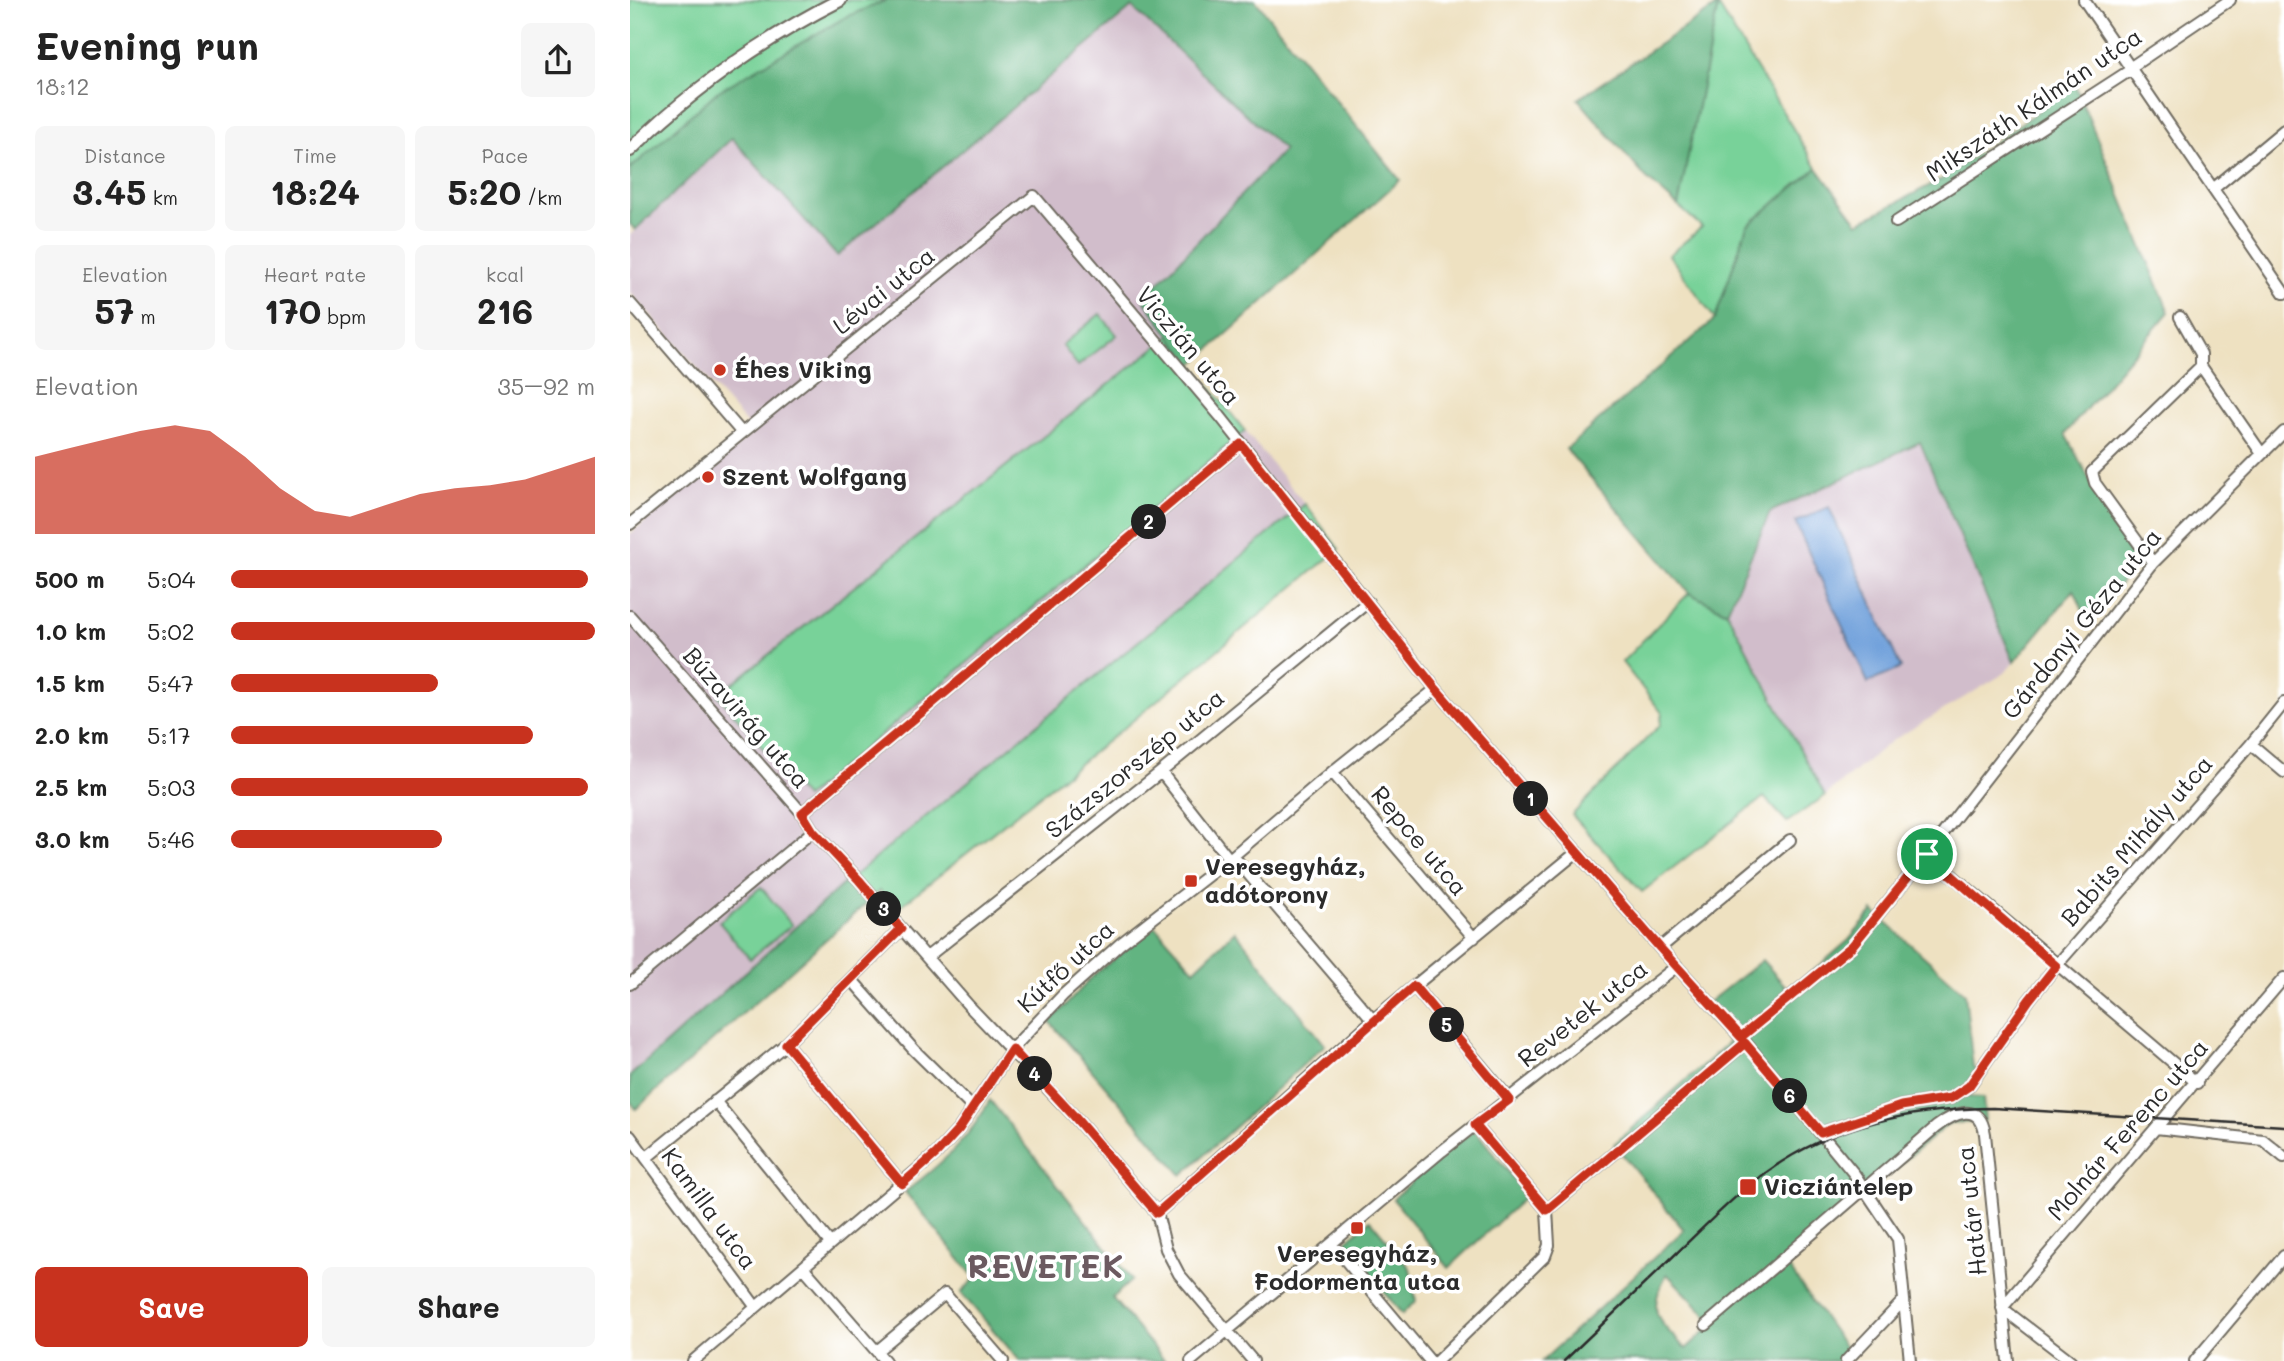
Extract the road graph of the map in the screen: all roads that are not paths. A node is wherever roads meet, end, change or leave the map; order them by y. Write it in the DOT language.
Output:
graph roads {
  1 [pos="839,0"];
  2 [pos="2084,0"];
  3 [pos="2230,0"];
  4 [pos="2132,68"];
  5 [pos="2284,130"];
  6 [pos="630,150"];
  7 [pos="2213,189"];
  8 [pos="1034,196"];
  9 [pos="1896,222"];
  10 [pos="2284,293"];
  11 [pos="630,303"];
  12 [pos="2180,317"];
  13 [pos="2200,366"];
  14 [pos="2284,432"];
  15 [pos="742,433"];
  16 [pos="1241,444"];
  17 [pos="2262,454"];
  18 [pos="630,524"];
  19 [pos="2153,563"];
  20 [pos="1368,602"];
  21 [pos="630,616"];
  22 [pos="1436,689"];
  23 [pos="2284,703"];
  24 [pos="2251,744"];
  25 [pos="1161,772"];
  26 [pos="1332,772"];
  27 [pos="2284,772"];
  28 [pos="802,813"];
  29 [pos="813,831"];
  30 [pos="1790,840"];
  31 [pos="1577,852"];
  32 [pos="1927,854"];
  33 [pos="1231,857"];
  34 [pos="901,929"];
  35 [pos="1474,937"];
  36 [pos="1660,948"];
  37 [pos="927,957"];
  38 [pos="1677,966"];
  39 [pos="2056,966"];
  40 [pos="2284,978"];
  41 [pos="852,980"];
  42 [pos="630,984"];
  43 [pos="1414,986"];
  44 [pos="1373,1020"];
  45 [pos="1743,1040"];
  46 [pos="786,1044"];
  47 [pos="1012,1049"];
  48 [pos="2197,1083"];
  49 [pos="1509,1100"];
  50 [pos="715,1101"];
  51 [pos="973,1108"];
  52 [pos="1475,1125"];
  53 [pos="2156,1128"];
  54 [pos="1821,1133"];
  55 [pos="630,1136"];
  56 [pos="2284,1157"];
  57 [pos="646,1158"];
  58 [pos="902,1184"];
  59 [pos="1865,1188"];
  60 [pos="1547,1210"];
  61 [pos="1157,1213"];
  62 [pos="830,1243"];
  63 [pos="1332,1244"];
  64 [pos="2284,1256"];
  65 [pos="804,1268"];
  66 [pos="1904,1300"];
  67 [pos="755,1306"];
  68 [pos="2003,1308"];
  69 [pos="1706,1325"];
  70 [pos="1228,1330"];
  71 [pos="877,1351"];
  72 [pos="699,1359"];
  73 [pos="885,1361"];
  74 [pos="1003,1361"];
  75 [pos="1191,1361"];
  76 [pos="1253,1361"];
  77 [pos="1430,1361"];
  78 [pos="1437,1361"];
  79 [pos="1846,1361"];
  80 [pos="1910,1361"];
  81 [pos="2008,1361"];
  82 [pos="2071,1361"];
  83 [pos="2195,1361"];
  1 -- 6 [label="main road"];
  2 -- 4 [label="street"];
  3 -- 4 [label="street, Mikszáth Kálmán utca"];
  4 -- 7 [label="street"];
  4 -- 9 [label="street, Mikszáth Kálmán utca"];
  5 -- 7 [label="street"];
  7 -- 10 [label="street"];
  8 -- 15 [label="street, Lévai utca"];
  8 -- 16 [label="street, Viczián utca"];
  11 -- 15 [label="street"];
  12 -- 13 [label="street"];
  13 -- 17 [label="street"];
  13 -- 19 [label="street"];
  14 -- 17 [label="street, Gárdonyi Géza utca"];
  15 -- 18 [label="street, Lévai utca"];
  16 -- 20 [label="street, Viczián utca"];
  16 -- 28 [label="street"];
  17 -- 19 [label="street, Gárdonyi Géza utca"];
  19 -- 32 [label="street, Gárdonyi Géza utca"];
  20 -- 22 [label="street, Viczián utca"];
  20 -- 25 [label="street, Százszorszép utca"];
  21 -- 28 [label="street, Búzavirág utca"];
  22 -- 26 [label="street, Kútfő utca"];
  22 -- 31 [label="street, Viczián utca"];
  23 -- 24 [label="street, Babits Mihály utca"];
  24 -- 27 [label="street"];
  24 -- 39 [label="street, Babits Mihály utca"];
  25 -- 33 [label="street"];
  25 -- 37 [label="street, Százszorszép utca"];
  26 -- 33 [label="street, Kútfő utca"];
  26 -- 35 [label="street, Repce utca"];
  28 -- 29 [label="street, Búzavirág utca"];
  29 -- 34 [label="street, Búzavirág utca"];
  29 -- 42 [label="street"];
  30 -- 36 [label="street"];
  31 -- 35 [label="street"];
  31 -- 36 [label="street, Viczián utca"];
  32 -- 39 [label="street"];
  32 -- 45 [label="street, Gárdonyi Géza utca"];
  33 -- 44 [label="street"];
  33 -- 47 [label="street, Kútfő utca"];
  34 -- 37 [label="street, Búzavirág utca"];
  34 -- 41 [label="street"];
  35 -- 43 [label="street"];
  36 -- 38 [label="street, Viczián utca"];
  37 -- 47 [label="street, Búzavirág utca"];
  38 -- 45 [label="street, Viczián utca"];
  38 -- 49 [label="street, Revetek utca"];
  39 -- 48 [label="street"];
  39 -- 54 [label="street, Babits Mihály utca"];
  40 -- 48 [label="street, Molnár Ferenc utca"];
  41 -- 46 [label="street"];
  41 -- 51 [label="street"];
  43 -- 44 [label="street"];
  43 -- 49 [label="street"];
  44 -- 61 [label="street"];
  45 -- 54 [label="street, Viczián utca"];
  45 -- 60 [label="street, Gárdonyi Géza utca"];
  46 -- 50 [label="street"];
  46 -- 58 [label="street"];
  47 -- 51 [label="street, Kútfő utca"];
  47 -- 61 [label="street, Búzavirág utca"];
  48 -- 53 [label="street, Molnár Ferenc utca"];
  49 -- 52 [label="street, Revetek utca"];
  50 -- 57 [label="street"];
  50 -- 62 [label="street"];
  51 -- 58 [label="street, Kútfő utca"];
  52 -- 60 [label="street"];
  52 -- 63 [label="street, Revetek utca"];
  53 -- 56 [label="street"];
  53 -- 68 [label="street, Molnár Ferenc utca"];
  54 -- 59 [label="street, Viczián utca"];
  55 -- 57 [label="street, Kamilla utca"];
  57 -- 67 [label="street, Kamilla utca"];
  58 -- 62 [label="street, Kútfő utca"];
  59 -- 66 [label="street, Viczián utca"];
  59 -- 68 [label="street, Határ utca"];
  59 -- 69 [label="street, Határ utca"];
  60 -- 78 [label="street"];
  61 -- 70 [label="street, Búzavirág utca"];
  62 -- 65 [label="street, Kútfő utca"];
  63 -- 70 [label="street, Revetek utca"];
  63 -- 77 [label="street"];
  64 -- 83 [label="street"];
  65 -- 67 [label="street, Kútfő utca"];
  65 -- 71 [label="street"];
  66 -- 79 [label="street"];
  66 -- 80 [label="street, Viczián utca"];
  67 -- 72 [label="street, Kútfő utca"];
  68 -- 81 [label="street, Határ utca"];
  68 -- 82 [label="street"];
  70 -- 75 [label="street, Revetek utca"];
  70 -- 76 [label="street, Búzavirág utca"];
  71 -- 73 [label="street"];
  71 -- 74 [label="street"];
}
